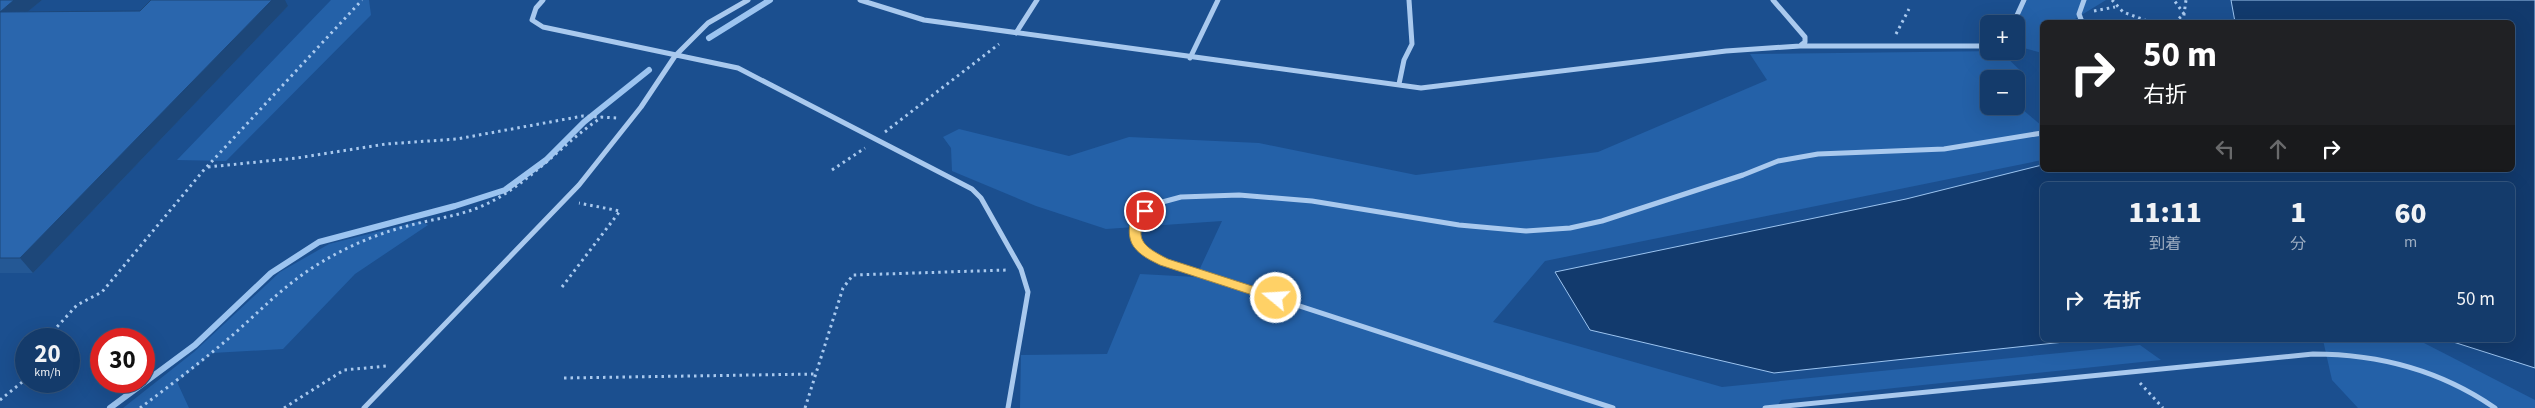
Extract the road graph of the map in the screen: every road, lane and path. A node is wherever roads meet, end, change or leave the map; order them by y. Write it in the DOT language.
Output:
graph roads {
  1 [pos="362,0"];
  2 [pos="543,0"];
  3 [pos="748,0"];
  4 [pos="860,0"];
  5 [pos="1037,0"];
  6 [pos="1218,0"];
  7 [pos="1408,0"];
  8 [pos="1773,0"];
  9 [pos="2024,0"];
  10 [pos="2084,0"];
  11 [pos="2112,0"];
  12 [pos="2174,0"];
  13 [pos="2186,0"];
  14 [pos="2115,7"];
  15 [pos="1909,9"];
  16 [pos="2079,14"];
  17 [pos="2184,14"];
  18 [pos="2017,15"];
  19 [pos="2081,20"];
  20 [pos="2144,20"];
  21 [pos="2177,20"];
  22 [pos="2183,20"];
  23 [pos="1008,32"];
  24 [pos="1016,33"];
  25 [pos="1800,46"];
  26 [pos="1897,46"];
  27 [pos="1980,46"];
  28 [pos="675,56"];
  29 [pos="1190,58"];
  30 [pos="1399,84"];
  31 [pos="634,116"];
  32 [pos="602,118"];
  33 [pos="2040,133"];
  34 [pos="877,138"];
  35 [pos="207,168"];
  36 [pos="832,170"];
  37 [pos="564,200"];
  38 [pos="1021,269"];
  39 [pos="562,287"];
  40 [pos="56,328"];
  41 [pos="391,366"];
  42 [pos="2129,371"];
  43 [pos="816,374"];
  44 [pos="564,378"];
  45 [pos="15,388"];
  46 [pos="0,400"];
  47 [pos="1816,406"];
  48 [pos="140,408"];
  49 [pos="284,408"];
  50 [pos="364,408"];
  51 [pos="805,408"];
  52 [pos="1008,408"];
  53 [pos="1612,408"];
  54 [pos="1765,408"];
  55 [pos="2163,408"];
  56 [pos="2495,408"];
  1 -- 35 [label="path"];
  2 -- 28 [label="street"];
  3 -- 28 [label="street"];
  4 -- 23 [label="street"];
  5 -- 24 [label="street"];
  6 -- 29 [label="street"];
  7 -- 30 [label="street"];
  8 -- 25 [label="street"];
  9 -- 18 [label="street"];
  10 -- 16 [label="street"];
  11 -- 14 [label="path"];
  12 -- 17 [label="path"];
  13 -- 17 [label="path"];
  14 -- 16 [label="path"];
  14 -- 20 [label="path"];
  15 -- 26 [label="path"];
  16 -- 19 [label="street"];
  17 -- 21 [label="path"];
  17 -- 22 [label="path"];
  23 -- 24 [label="street"];
  23 -- 34 [label="path"];
  24 -- 29 [label="street"];
  25 -- 26 [label="street"];
  25 -- 30 [label="street"];
  26 -- 27 [label="street"];
  28 -- 31 [label="street"];
  28 -- 34 [label="street"];
  29 -- 30 [label="street"];
  31 -- 32 [label="path"];
  31 -- 37 [label="street"];
  32 -- 35 [label="path"];
  32 -- 48 [label="path"];
  33 -- 53 [label="street"];
  34 -- 36 [label="path"];
  34 -- 38 [label="street"];
  35 -- 40 [label="path"];
  37 -- 39 [label="path"];
  37 -- 50 [label="street"];
  38 -- 43 [label="path"];
  38 -- 52 [label="street"];
  41 -- 49 [label="path"];
  42 -- 47 [label="street"];
  42 -- 55 [label="path"];
  42 -- 56 [label="street"];
  43 -- 44 [label="path"];
  43 -- 51 [label="path"];
  45 -- 46 [label="path"];
  47 -- 54 [label="street"];
}
